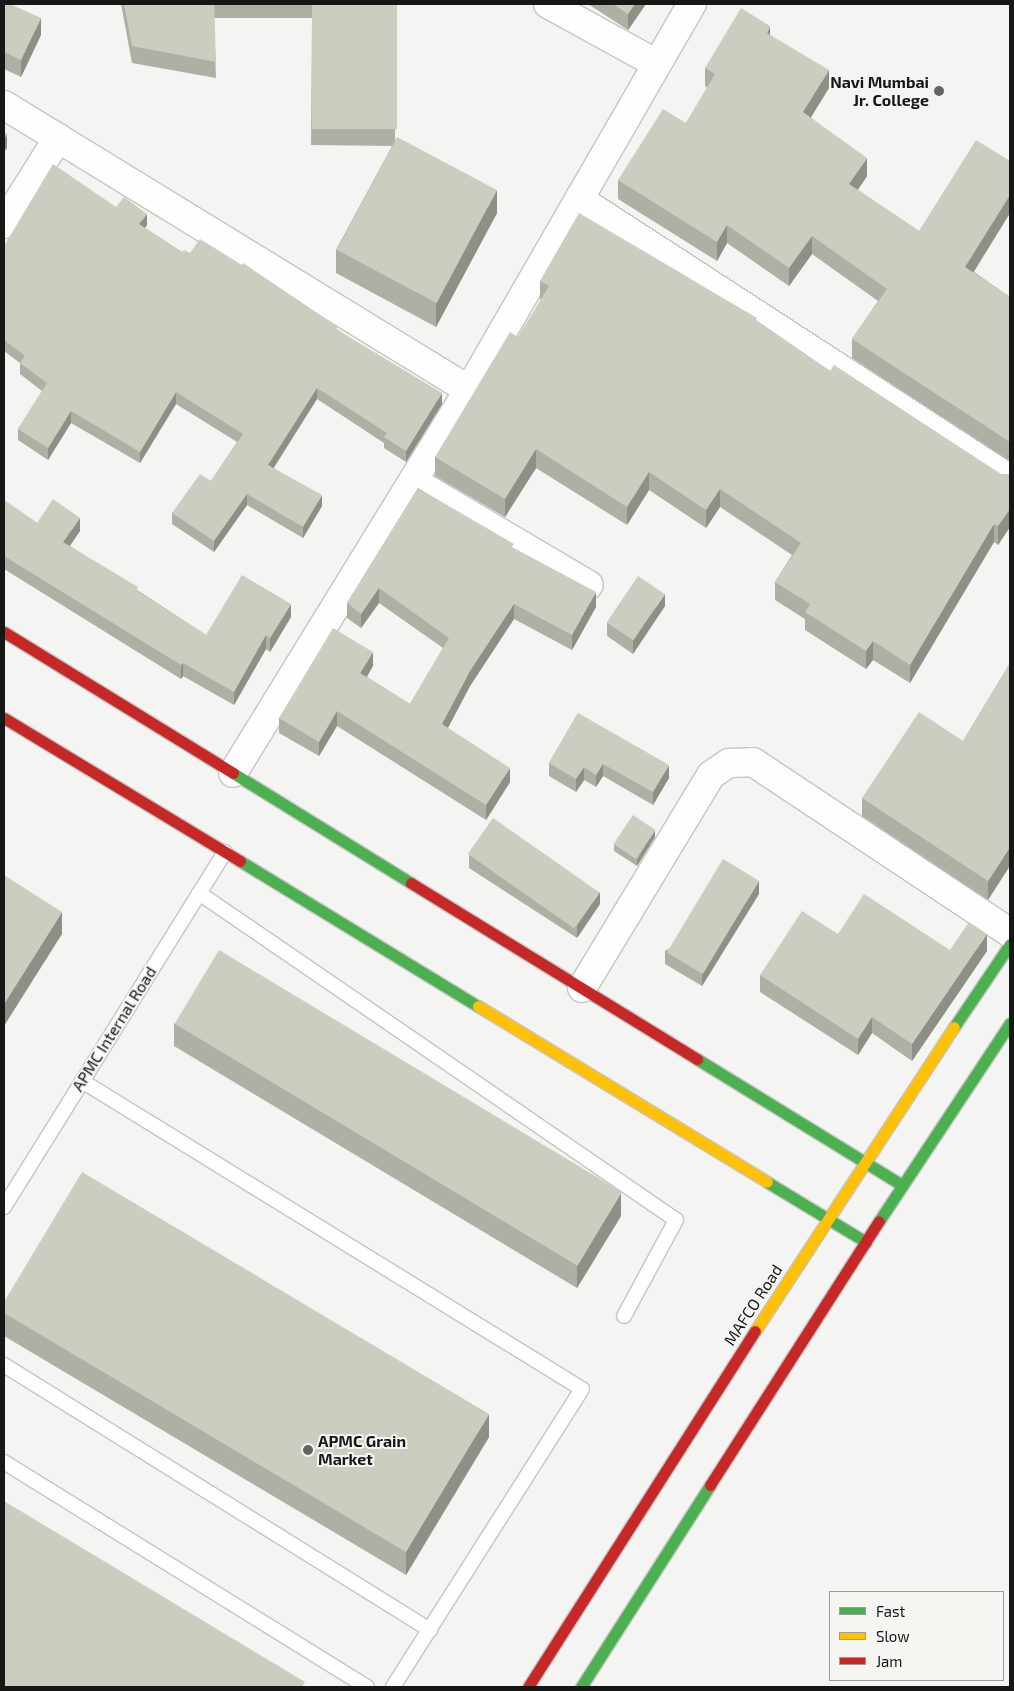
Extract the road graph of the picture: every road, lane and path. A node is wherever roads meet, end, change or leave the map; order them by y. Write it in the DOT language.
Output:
graph roads {
  1 [pos="548,4"];
  2 [pos="692,4"];
  3 [pos="657,64"];
  4 [pos="4,106"];
  5 [pos="58,138"];
  6 [pos="579,199"];
  7 [pos="4,224"];
  8 [pos="469,390"];
  9 [pos="1010,479"];
  10 [pos="413,481"];
  11 [pos="589,585"];
  12 [pos="4,632"];
  13 [pos="4,718"];
  14 [pos="233,772"];
  15 [pos="225,852"];
  16 [pos="199,893"];
  17 [pos="1010,933"];
  18 [pos="1010,944"];
  19 [pos="582,988"];
  20 [pos="1010,1023"];
  21 [pos="82,1081"];
  22 [pos="864,1161"];
  23 [pos="902,1185"];
  24 [pos="4,1207"];
  25 [pos="827,1219"];
  26 [pos="866,1242"];
  27 [pos="624,1316"];
  28 [pos="4,1365"];
  29 [pos="4,1462"];
  30 [pos="430,1630"];
  31 [pos="367,1687"];
  32 [pos="393,1687"];
  33 [pos="528,1687"];
  34 [pos="581,1687"];
  1 -- 3 [label="street"];
  2 -- 3 [label="street"];
  3 -- 6 [label="street"];
  4 -- 5 [label="street"];
  5 -- 7 [label="street"];
  5 -- 8 [label="street"];
  6 -- 8 [label="street"];
  6 -- 9 [label="street"];
  8 -- 10 [label="street"];
  10 -- 11 [label="street"];
  10 -- 14 [label="street"];
  12 -- 14 [label="main road"];
  13 -- 15 [label="main road"];
  14 -- 19 [label="main road"];
  15 -- 16 [label="lane, APMC Internal Road"];
  15 -- 25 [label="main road"];
  16 -- 21 [label="lane, APMC Internal Road"];
  16 -- 27 [label="lane"];
  17 -- 19 [label="street"];
  18 -- 22 [label="main road, MAFCO Road"];
  19 -- 22 [label="main road"];
  20 -- 23 [label="main road"];
  21 -- 24 [label="lane, APMC Internal Road"];
  21 -- 30 [label="lane"];
  22 -- 23 [label="main road"];
  22 -- 25 [label="main road, MAFCO Road"];
  23 -- 26 [label="main road"];
  25 -- 26 [label="main road"];
  25 -- 33 [label="main road, MAFCO Road"];
  26 -- 34 [label="main road"];
  28 -- 30 [label="lane"];
  29 -- 31 [label="lane"];
  30 -- 32 [label="lane"];
}
